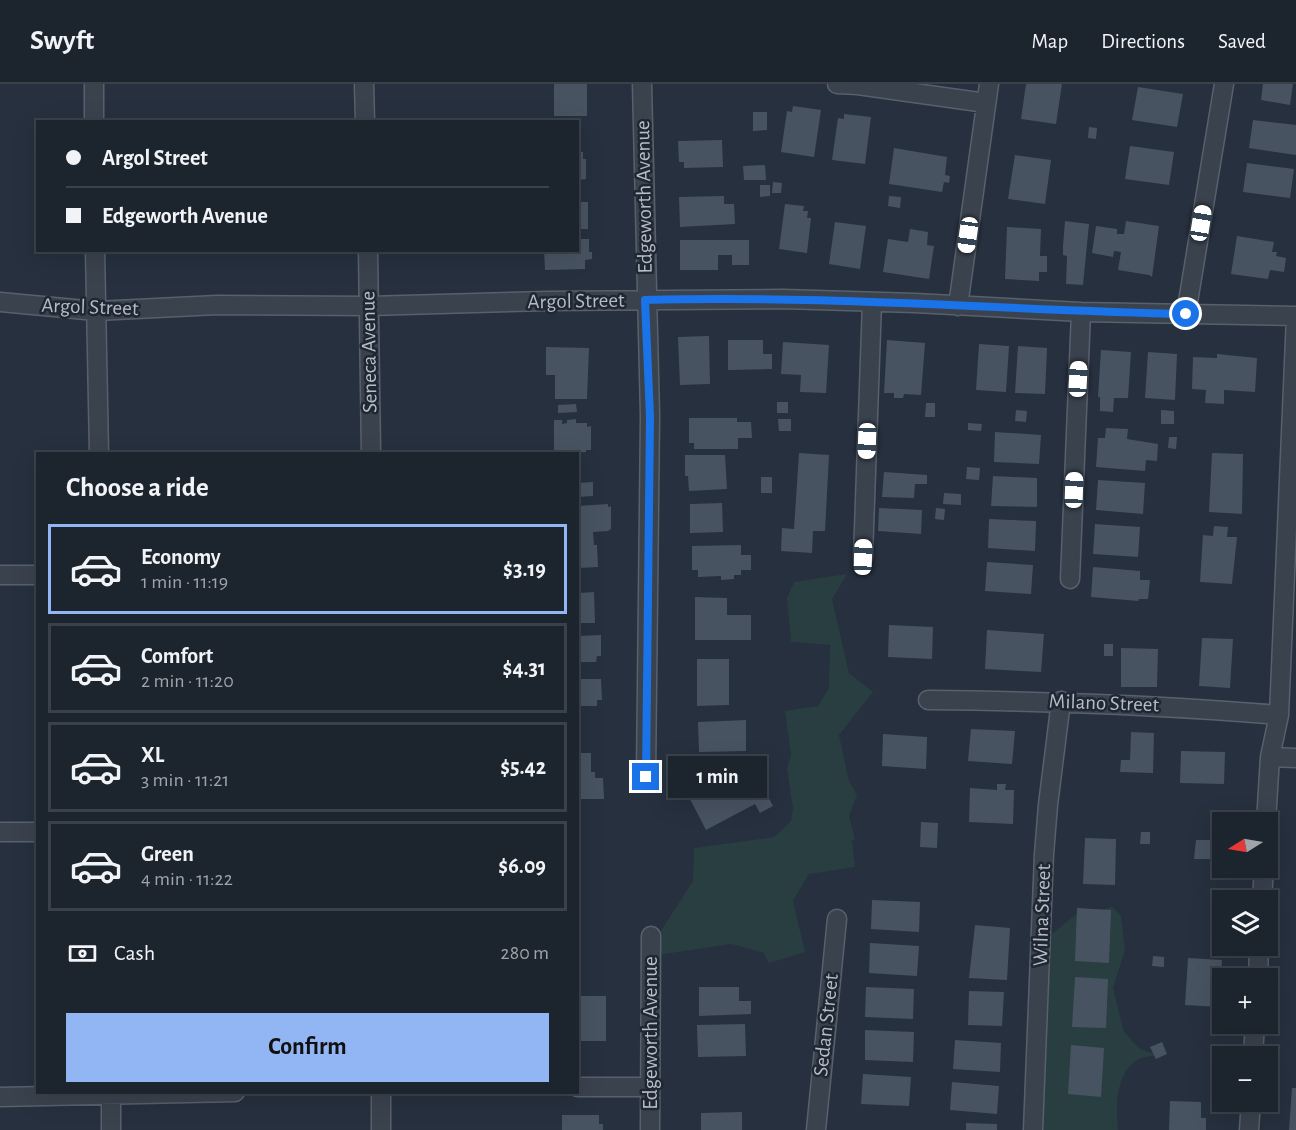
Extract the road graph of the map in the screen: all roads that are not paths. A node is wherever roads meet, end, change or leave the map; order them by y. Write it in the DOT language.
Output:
graph roads {
  1 [pos="94,84"];
  2 [pos="364,84"];
  3 [pos="642,84"];
  4 [pos="837,84"];
  5 [pos="989,84"];
  6 [pos="1224,84"];
  7 [pos="986,104"];
  8 [pos="94,120"];
  9 [pos="365,120"];
  10 [pos="95,252"];
  11 [pos="368,252"];
  12 [pos="645,300"];
  13 [pos="0,302"];
  14 [pos="872,302"];
  15 [pos="369,306"];
  16 [pos="958,306"];
  17 [pos="96,311"];
  18 [pos="1081,312"];
  19 [pos="1186,314"];
  20 [pos="1296,316"];
  21 [pos="99,452"];
  22 [pos="371,452"];
  23 [pos="1292,541"];
  24 [pos="863,557"];
  25 [pos="0,575"];
  26 [pos="36,575"];
  27 [pos="1070,579"];
  28 [pos="928,700"];
  29 [pos="1061,701"];
  30 [pos="1280,715"];
  31 [pos="1270,756"];
  32 [pos="1296,758"];
  33 [pos="646,777"];
  34 [pos="1267,812"];
  35 [pos="0,832"];
  36 [pos="36,832"];
  37 [pos="837,919"];
  38 [pos="651,936"];
  39 [pos="579,1087"];
  40 [pos="649,1087"];
  41 [pos="83,1094"];
  42 [pos="111,1094"];
  43 [pos="381,1094"];
  44 [pos="0,1097"];
  45 [pos="1250,1112"];
  46 [pos="111,1130"];
  47 [pos="381,1130"];
  48 [pos="650,1130"];
  49 [pos="816,1130"];
  50 [pos="1033,1130"];
  51 [pos="1249,1130"];
  1 -- 8 [label="street"];
  2 -- 9 [label="street"];
  3 -- 12 [label="street, Edgeworth Avenue"];
  4 -- 7 [label="street"];
  5 -- 7 [label="street"];
  6 -- 19 [label="street"];
  7 -- 16 [label="street"];
  10 -- 17 [label="street"];
  11 -- 15 [label="street, Seneca Avenue"];
  12 -- 14 [label="street, Argol Street"];
  12 -- 15 [label="street, Argol Street"];
  12 -- 33 [label="street, Edgeworth Avenue"];
  13 -- 17 [label="street, Argol Street"];
  14 -- 16 [label="street, Argol Street"];
  14 -- 24 [label="street"];
  15 -- 17 [label="street, Argol Street"];
  15 -- 22 [label="street, Seneca Avenue"];
  16 -- 18 [label="street, Argol Street"];
  17 -- 21 [label="street"];
  18 -- 19 [label="street, Argol Street"];
  18 -- 27 [label="street"];
  19 -- 20 [label="street, Argol Street"];
  20 -- 23 [label="street"];
  23 -- 30 [label="street"];
  25 -- 26 [label="street"];
  28 -- 29 [label="street, Milano Street"];
  29 -- 30 [label="street, Milano Street"];
  29 -- 50 [label="street, Wilna Street"];
  30 -- 31 [label="street"];
  31 -- 32 [label="street"];
  31 -- 34 [label="street"];
  35 -- 36 [label="street"];
  37 -- 49 [label="street, Sedan Street"];
  38 -- 40 [label="street, Edgeworth Avenue"];
  39 -- 40 [label="street"];
  40 -- 48 [label="street, Edgeworth Avenue"];
  41 -- 44 [label="street"];
  42 -- 46 [label="street"];
  43 -- 47 [label="street"];
  45 -- 51 [label="street"];
}
